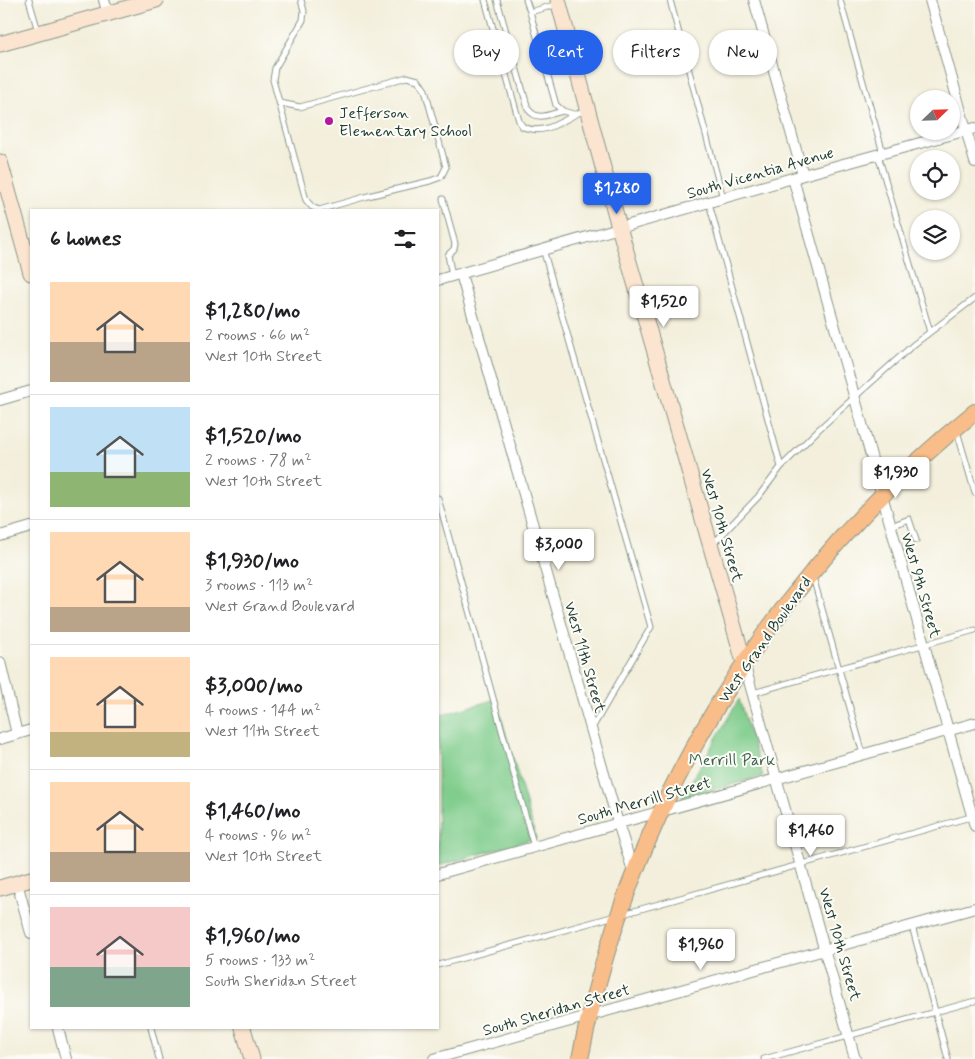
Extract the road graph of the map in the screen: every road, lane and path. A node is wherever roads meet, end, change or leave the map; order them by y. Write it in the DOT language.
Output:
graph roads {
  1 [pos="30,0"];
  2 [pos="156,0"];
  3 [pos="301,0"];
  4 [pos="485,0"];
  5 [pos="497,0"];
  6 [pos="526,0"];
  7 [pos="670,0"];
  8 [pos="754,0"];
  9 [pos="840,0"];
  10 [pos="930,0"];
  11 [pos="558,2"];
  12 [pos="106,7"];
  13 [pos="530,12"];
  14 [pos="39,33"];
  15 [pos="0,44"];
  16 [pos="280,103"];
  17 [pos="588,109"];
  18 [pos="562,111"];
  19 [pos="573,114"];
  20 [pos="971,129"];
  21 [pos="880,154"];
  22 [pos="0,162"];
  23 [pos="975,162"];
  24 [pos="798,176"];
  25 [pos="723,198"];
  26 [pos="443,199"];
  27 [pos="709,203"];
  28 [pos="317,209"];
  29 [pos="322,209"];
  30 [pos="619,228"];
  31 [pos="543,250"];
  32 [pos="30,269"];
  33 [pos="457,275"];
  34 [pos="439,280"];
  35 [pos="975,298"];
  36 [pos="930,332"];
  37 [pos="30,391"];
  38 [pos="854,397"];
  39 [pos="0,400"];
  40 [pos="975,412"];
  41 [pos="956,427"];
  42 [pos="782,467"];
  43 [pos="975,493"];
  44 [pos="882,495"];
  45 [pos="439,502"];
  46 [pos="890,526"];
  47 [pos="30,527"];
  48 [pos="0,536"];
  49 [pos="916,540"];
  50 [pos="710,546"];
  51 [pos="811,572"];
  52 [pos="975,630"];
  53 [pos="924,644"];
  54 [pos="0,662"];
  55 [pos="744,662"];
  56 [pos="839,668"];
  57 [pos="752,693"];
  58 [pos="975,723"];
  59 [pos="30,730"];
  60 [pos="591,730"];
  61 [pos="948,731"];
  62 [pos="17,734"];
  63 [pos="0,738"];
  64 [pos="863,754"];
  65 [pos="776,779"];
  66 [pos="662,810"];
  67 [pos="974,820"];
  68 [pos="618,823"];
  69 [pos="534,846"];
  70 [pos="800,864"];
  71 [pos="439,874"];
  72 [pos="634,874"];
  73 [pos="24,881"];
  74 [pos="0,888"];
  75 [pos="975,908"];
  76 [pos="619,915"];
  77 [pos="30,926"];
  78 [pos="912,926"];
  79 [pos="825,950"];
  80 [pos="439,965"];
  81 [pos="975,1001"];
  82 [pos="935,1012"];
  83 [pos="589,1015"];
  84 [pos="58,1029"];
  85 [pos="151,1029"];
  86 [pos="243,1029"];
  87 [pos="848,1035"];
  88 [pos="66,1059"];
  89 [pos="159,1059"];
  90 [pos="252,1059"];
  91 [pos="434,1059"];
  92 [pos="580,1059"];
  93 [pos="764,1059"];
  94 [pos="855,1059"];
  95 [pos="948,1059"];
  1 -- 14 [label="lane"];
  2 -- 12 [label="street"];
  3 -- 16 [label="lane"];
  4 -- 19 [label="lane"];
  5 -- 18 [label="lane"];
  6 -- 13 [label="lane"];
  7 -- 25 [label="lane"];
  8 -- 24 [label="street, West 9th Street"];
  9 -- 21 [label="lane"];
  10 -- 20 [label="street"];
  11 -- 13 [label="lane"];
  11 -- 17 [label="street, West 10th Street"];
  12 -- 14 [label="street"];
  13 -- 18 [label="lane"];
  14 -- 15 [label="street"];
  16 -- 28 [label="lane"];
  16 -- 29 [label="lane"];
  17 -- 19 [label="lane"];
  17 -- 30 [label="street, West 10th Street"];
  18 -- 19 [label="lane"];
  20 -- 21 [label="street, South Vicentia Avenue"];
  20 -- 23 [label="street"];
  21 -- 24 [label="street, South Vicentia Avenue"];
  21 -- 36 [label="lane"];
  22 -- 32 [label="street"];
  24 -- 25 [label="street, South Vicentia Avenue"];
  24 -- 38 [label="street, West 9th Street"];
  25 -- 27 [label="street, South Vicentia Avenue"];
  26 -- 33 [label="lane"];
  27 -- 30 [label="street, South Vicentia Avenue"];
  27 -- 42 [label="lane"];
  30 -- 31 [label="street, South Vicentia Avenue"];
  30 -- 50 [label="street, West 10th Street"];
  31 -- 33 [label="street, South Vicentia Avenue"];
  31 -- 60 [label="lane"];
  33 -- 34 [label="street, South Vicentia Avenue"];
  33 -- 60 [label="street, West 11th Street"];
  35 -- 36 [label="lane"];
  36 -- 38 [label="lane"];
  37 -- 39 [label="street"];
  38 -- 42 [label="lane"];
  38 -- 44 [label="street, West 9th Street"];
  40 -- 41 [label="main road, West Grand Boulevard"];
  41 -- 43 [label="lane"];
  41 -- 44 [label="main road, West Grand Boulevard"];
  42 -- 50 [label="lane"];
  44 -- 46 [label="street, West 9th Street"];
  44 -- 51 [label="main road, West Grand Boulevard"];
  45 -- 69 [label="lane"];
  46 -- 49 [label="lane"];
  46 -- 53 [label="street, West 9th Street"];
  47 -- 48 [label="street"];
  50 -- 55 [label="street, West 10th Street"];
  51 -- 55 [label="main road, West Grand Boulevard"];
  51 -- 56 [label="lane"];
  52 -- 53 [label="lane"];
  53 -- 56 [label="lane"];
  53 -- 61 [label="street, West 9th Street"];
  54 -- 62 [label="street"];
  55 -- 57 [label="street, West 10th Street"];
  55 -- 66 [label="main road, West Grand Boulevard"];
  56 -- 57 [label="lane"];
  56 -- 64 [label="lane"];
  57 -- 65 [label="street, West 10th Street"];
  58 -- 61 [label="street, South Merrill Street"];
  59 -- 62 [label="street"];
  60 -- 68 [label="street, West 11th Street"];
  61 -- 64 [label="street, South Merrill Street"];
  61 -- 67 [label="street, West 9th Street"];
  62 -- 63 [label="street"];
  64 -- 65 [label="street, South Merrill Street"];
  65 -- 66 [label="street, South Merrill Street"];
  65 -- 70 [label="street, West 10th Street"];
  66 -- 68 [label="street, South Merrill Street"];
  66 -- 72 [label="main road, West Grand Boulevard"];
  67 -- 70 [label="lane"];
  68 -- 69 [label="street, South Merrill Street"];
  68 -- 72 [label="street, West 11th Street"];
  69 -- 71 [label="street, South Merrill Street"];
  70 -- 76 [label="lane"];
  70 -- 79 [label="street, West 10th Street"];
  72 -- 76 [label="main road, West Grand Boulevard"];
  73 -- 74 [label="street"];
  73 -- 77 [label="street"];
  75 -- 78 [label="street, South Sheridan Street"];
  76 -- 80 [label="lane"];
  76 -- 83 [label="main road, West Grand Boulevard"];
  78 -- 79 [label="street, South Sheridan Street"];
  78 -- 82 [label="lane"];
  79 -- 83 [label="street, South Sheridan Street"];
  79 -- 87 [label="street, West 10th Street"];
  81 -- 82 [label="lane"];
  82 -- 87 [label="lane"];
  82 -- 95 [label="lane"];
  83 -- 91 [label="street, South Sheridan Street"];
  83 -- 92 [label="main road, West Grand Boulevard"];
  84 -- 88 [label="street"];
  85 -- 89 [label="lane"];
  86 -- 90 [label="street"];
  87 -- 93 [label="lane"];
  87 -- 94 [label="street, West 10th Street"];
}
